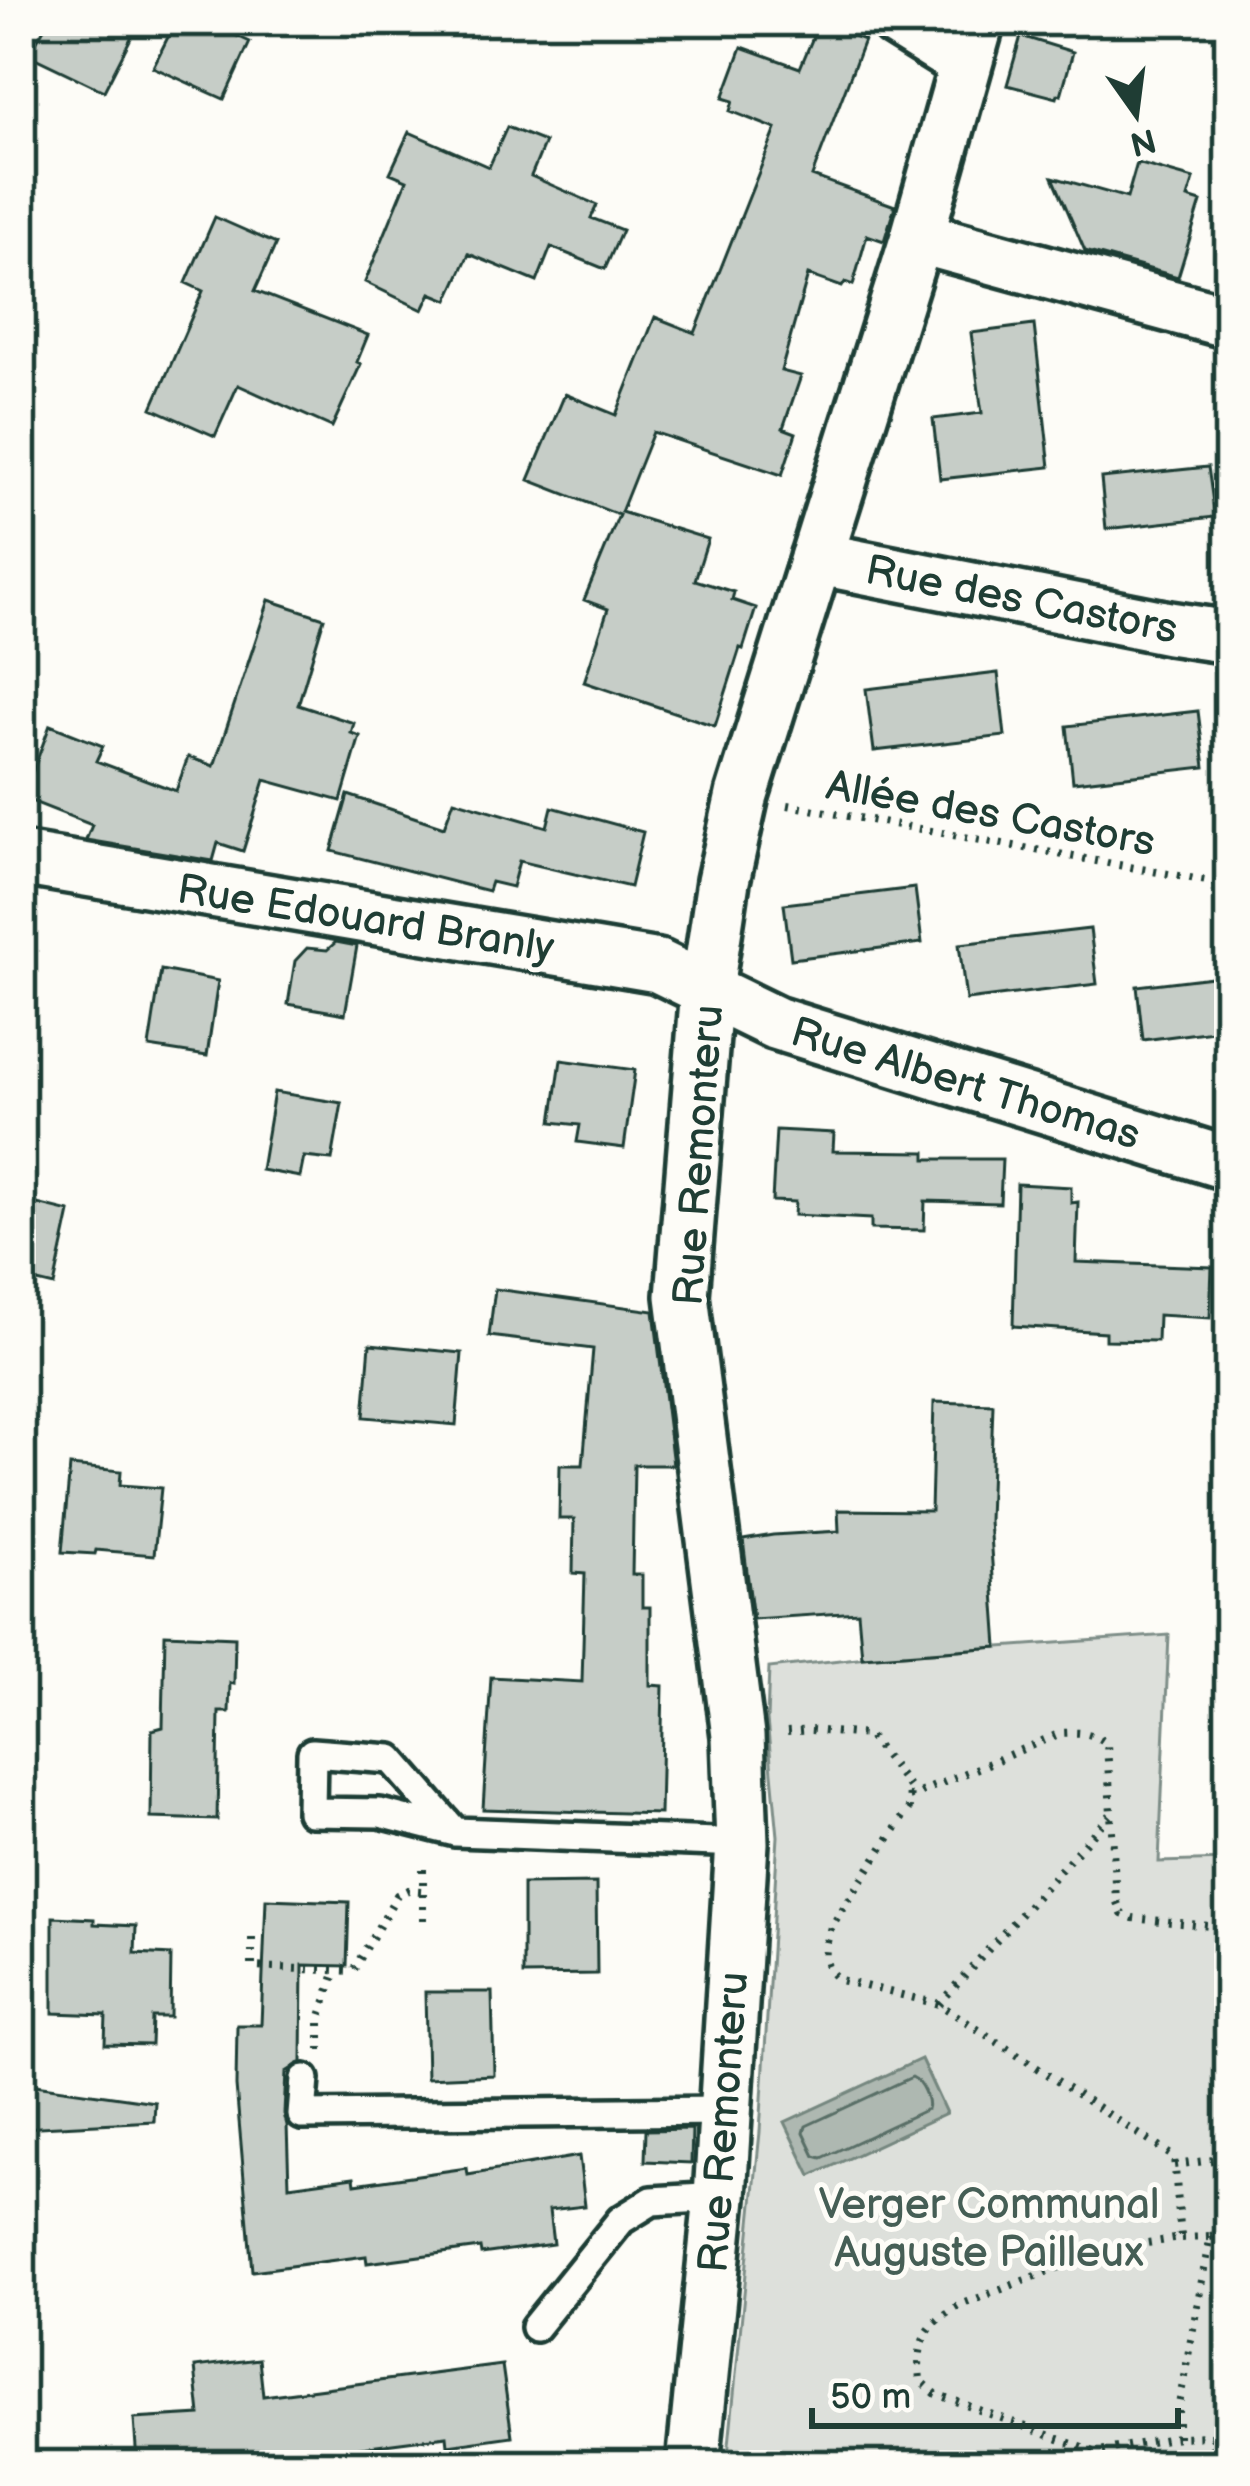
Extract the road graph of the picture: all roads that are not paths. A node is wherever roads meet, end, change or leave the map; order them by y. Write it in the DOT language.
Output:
graph roads {
  1 [pos="897,21"];
  2 [pos="972,43"];
  3 [pos="917,237"];
  4 [pos="1229,322"];
  5 [pos="816,558"];
  6 [pos="1229,637"];
  7 [pos="21,859"];
  8 [pos="707,988"];
  9 [pos="1229,1164"];
  10 [pos="444,1829"];
  11 [pos="742,1843"];
  12 [pos="312,2068"];
  13 [pos="724,2110"];
  14 [pos="720,2198"];
  15 [pos="535,2327"];
  16 [pos="692,2465"];
  1 -- 2 [label="street"];
  2 -- 3 [label="street, Rue Remonteru"];
  3 -- 4 [label="street"];
  3 -- 5 [label="street, Rue Remonteru"];
  5 -- 6 [label="street, Rue des Castors"];
  5 -- 8 [label="street, Rue Remonteru"];
  7 -- 8 [label="street, Rue Edouard Branly"];
  8 -- 9 [label="street, Rue Albert Thomas"];
  8 -- 11 [label="street, Rue Remonteru"];
  10 -- 10 [label="lane"];
  10 -- 11 [label="lane"];
  11 -- 13 [label="street, Rue Remonteru"];
  12 -- 13 [label="lane"];
  13 -- 14 [label="street, Rue Remonteru"];
  14 -- 15 [label="lane"];
  14 -- 16 [label="street, Rue Remonteru"];
}
